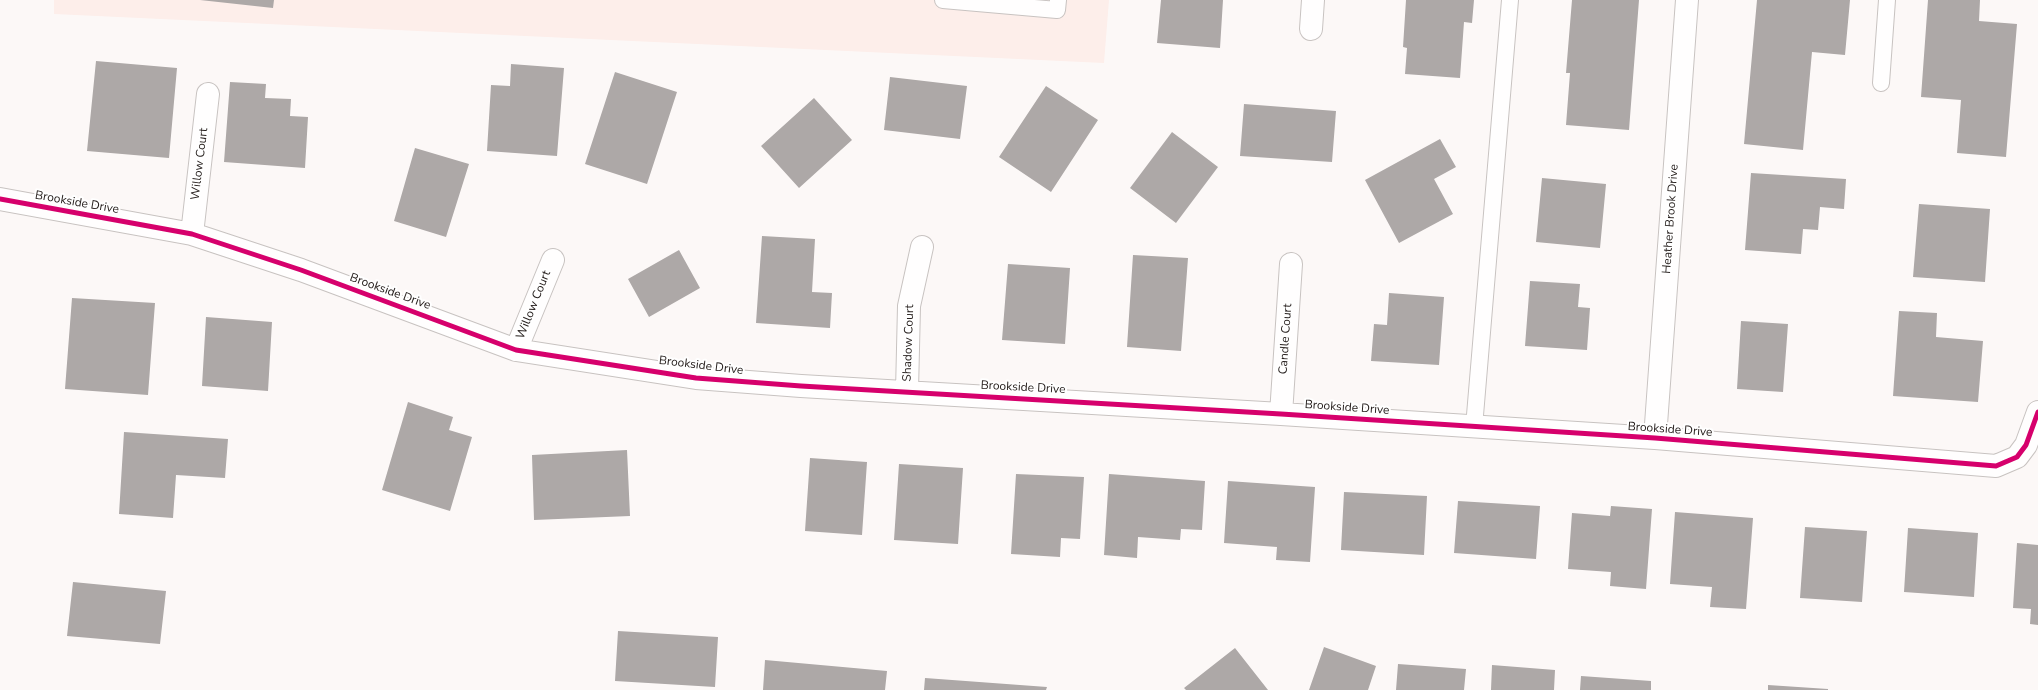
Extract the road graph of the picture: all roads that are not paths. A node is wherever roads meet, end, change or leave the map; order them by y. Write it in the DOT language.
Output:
graph roads {
  1 [pos="943,0"];
  2 [pos="1058,0"];
  3 [pos="1313,0"];
  4 [pos="1510,0"];
  5 [pos="1687,0"];
  6 [pos="1888,0"];
  7 [pos="1311,29"];
  8 [pos="1881,83"];
  9 [pos="208,94"];
  10 [pos="0,199"];
  11 [pos="192,234"];
  12 [pos="922,247"];
  13 [pos="553,260"];
  14 [pos="1291,264"];
  15 [pos="516,350"];
  16 [pos="907,392"];
  17 [pos="2038,412"];
  18 [pos="1281,414"];
  19 [pos="1474,427"];
  20 [pos="1655,438"];
  1 -- 2 [label="lane"];
  3 -- 7 [label="street"];
  4 -- 19 [label="lane"];
  5 -- 20 [label="street, Heather Brook Drive"];
  6 -- 8 [label="lane"];
  9 -- 11 [label="street, Willow Court"];
  10 -- 11 [label="street, Brookside Drive"];
  11 -- 15 [label="street, Brookside Drive"];
  12 -- 16 [label="street, Shadow Court"];
  13 -- 15 [label="street, Willow Court"];
  14 -- 18 [label="street, Candle Court"];
  15 -- 16 [label="street, Brookside Drive"];
  16 -- 18 [label="street, Brookside Drive"];
  17 -- 20 [label="street, Brookside Drive"];
  18 -- 19 [label="street, Brookside Drive"];
  19 -- 20 [label="street, Brookside Drive"];
}
